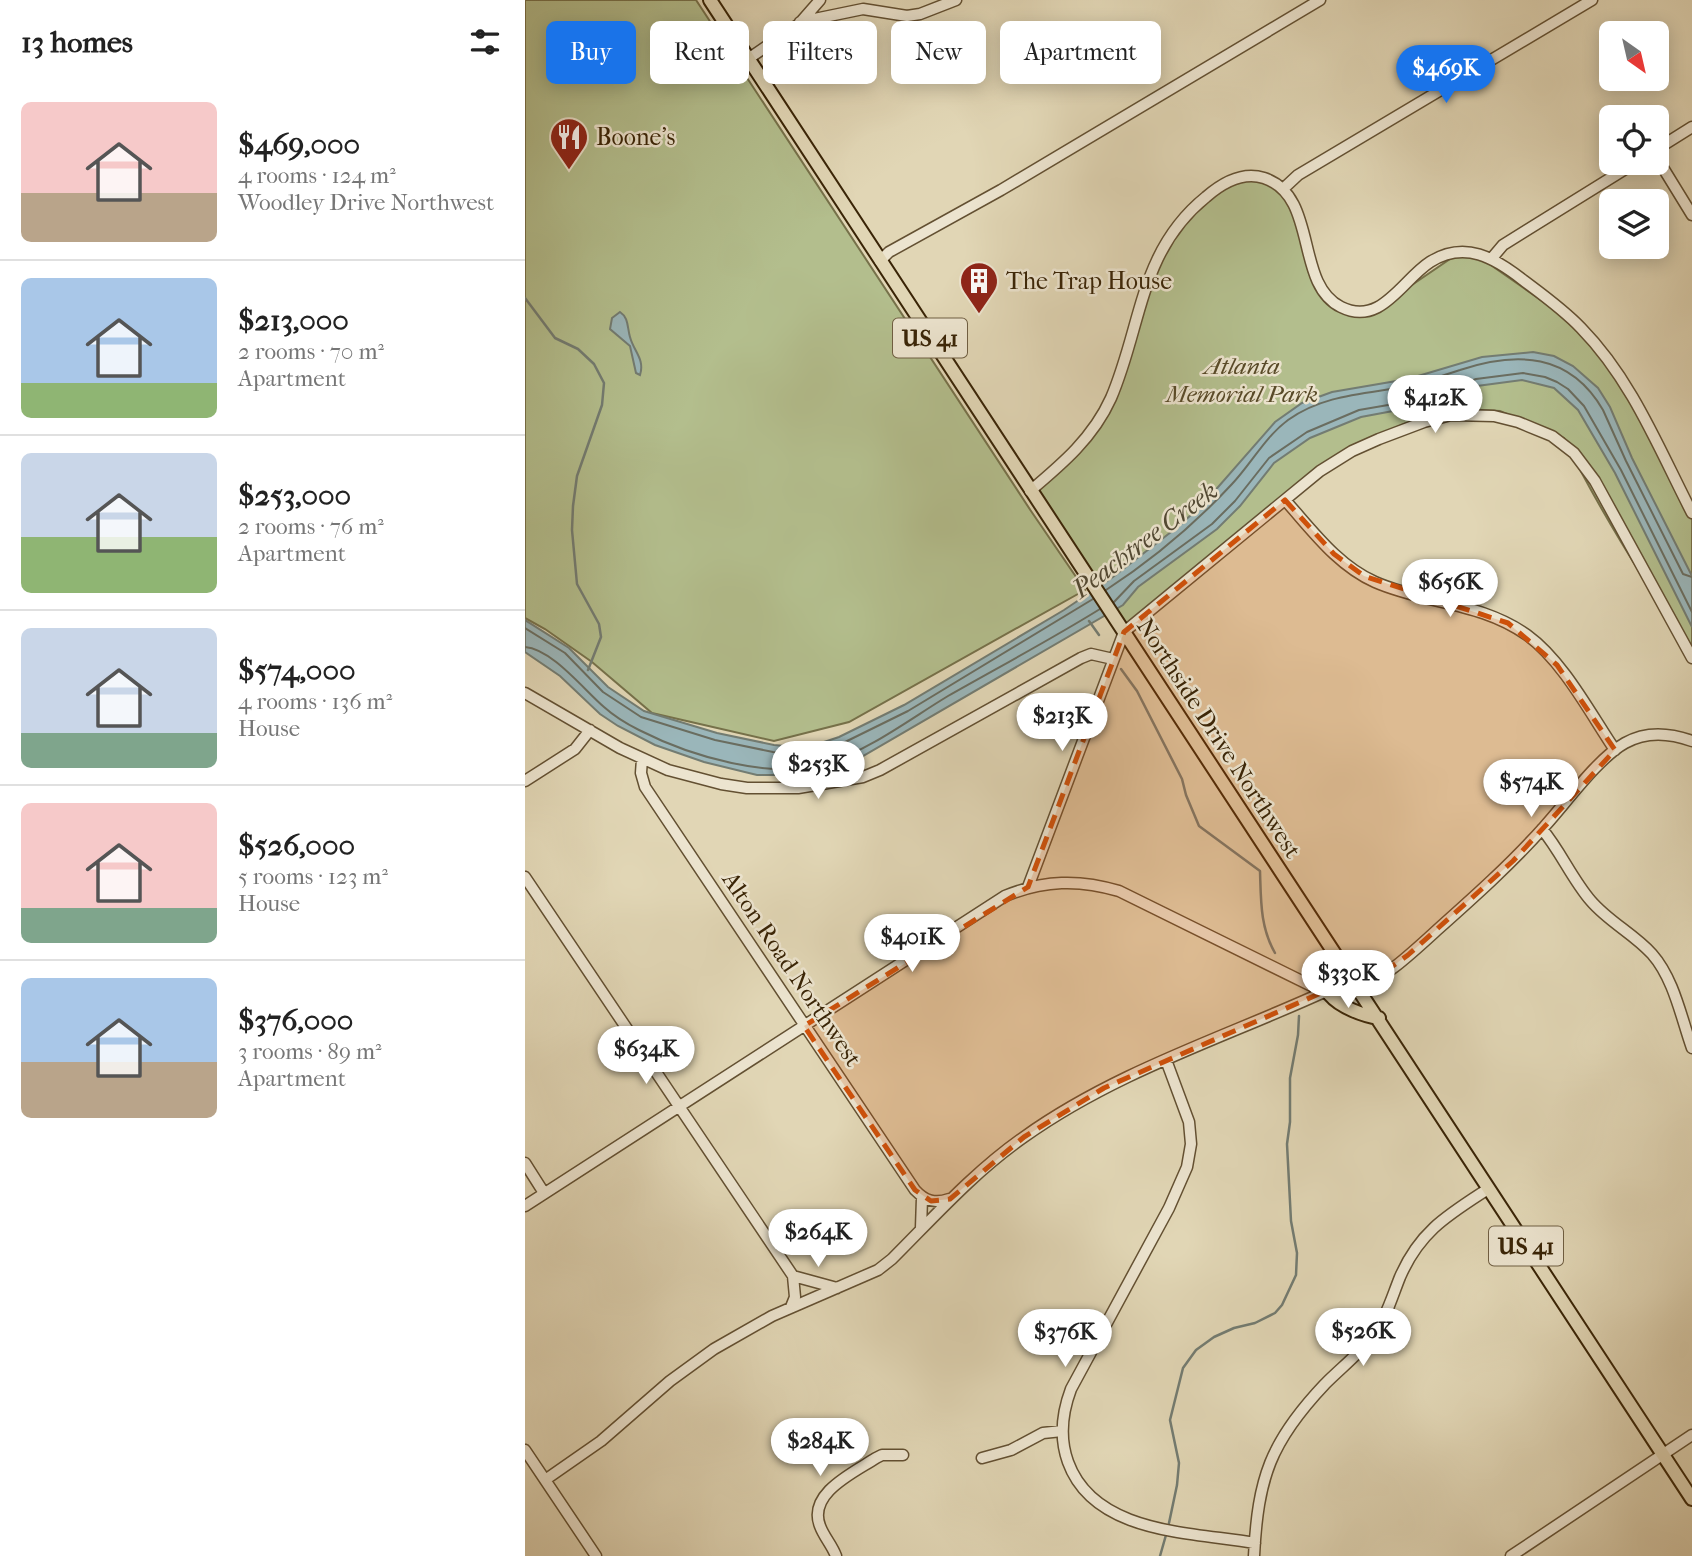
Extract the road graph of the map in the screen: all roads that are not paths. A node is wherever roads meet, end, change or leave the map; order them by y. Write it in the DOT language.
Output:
graph roads {
  1 [pos="710,0"];
  2 [pos="820,0"];
  3 [pos="865,0"];
  4 [pos="956,0"];
  5 [pos="1319,0"];
  6 [pos="1592,0"];
  7 [pos="873,9"];
  8 [pos="724,21"];
  9 [pos="801,21"];
  10 [pos="805,21"];
  11 [pos="749,61"];
  12 [pos="1692,127"];
  13 [pos="1669,141"];
  14 [pos="1616,175"];
  15 [pos="1667,175"];
  16 [pos="1283,189"];
  17 [pos="1692,215"];
  18 [pos="1492,258"];
  19 [pos="880,261"];
  20 [pos="1030,491"];
  21 [pos="1285,500"];
  22 [pos="1692,513"];
  23 [pos="1124,632"];
  24 [pos="1692,658"];
  25 [pos="1113,659"];
  26 [pos="525,693"];
  27 [pos="590,730"];
  28 [pos="1692,741"];
  29 [pos="1615,750"];
  30 [pos="642,759"];
  31 [pos="525,781"];
  32 [pos="1542,830"];
  33 [pos="525,877"];
  34 [pos="1028,887"];
  35 [pos="1342,963"];
  36 [pos="1360,989"];
  37 [pos="1323,992"];
  38 [pos="1379,1018"];
  39 [pos="804,1026"];
  40 [pos="1692,1048"];
  41 [pos="1166,1060"];
  42 [pos="678,1107"];
  43 [pos="525,1163"];
  44 [pos="1488,1189"];
  45 [pos="544,1193"];
  46 [pos="922,1198"];
  47 [pos="950,1199"];
  48 [pos="525,1206"];
  49 [pos="921,1228"];
  50 [pos="793,1276"];
  51 [pos="837,1288"];
  52 [pos="791,1307"];
  53 [pos="1062,1431"];
  54 [pos="1692,1435"];
  55 [pos="525,1450"];
  56 [pos="903,1455"];
  57 [pos="1663,1455"];
  58 [pos="982,1458"];
  59 [pos="545,1480"];
  60 [pos="1692,1499"];
  61 [pos="1255,1543"];
  62 [pos="596,1556"];
  63 [pos="836,1556"];
  64 [pos="1254,1556"];
  65 [pos="1511,1556"];
  1 -- 8 [label="main road, Northside Drive Northwest / US 41"];
  2 -- 9 [label="street"];
  3 -- 7 [label="street"];
  4 -- 7 [label="street"];
  5 -- 19 [label="street"];
  6 -- 16 [label="street"];
  7 -- 10 [label="street"];
  11 -- 19 [label="main road, Northside Drive Northwest / US 41"];
  12 -- 13 [label="street"];
  14 -- 18 [label="street"];
  15 -- 17 [label="street"];
  16 -- 18 [label="street"];
  16 -- 20 [label="street"];
  18 -- 22 [label="street"];
  19 -- 20 [label="main road, Northside Drive Northwest / US 41"];
  20 -- 23 [label="main road, Northside Drive Northwest / US 41"];
  21 -- 23 [label="street"];
  21 -- 24 [label="street"];
  21 -- 29 [label="street"];
  23 -- 25 [label="street"];
  23 -- 35 [label="main road, Northside Drive Northwest / US 41"];
  25 -- 30 [label="street"];
  25 -- 34 [label="street"];
  26 -- 27 [label="street"];
  27 -- 30 [label="street"];
  27 -- 31 [label="street"];
  28 -- 29 [label="street"];
  29 -- 32 [label="street"];
  30 -- 39 [label="street, Alton Road Northwest"];
  32 -- 36 [label="street"];
  32 -- 40 [label="street"];
  33 -- 42 [label="street"];
  34 -- 37 [label="street"];
  34 -- 39 [label="street"];
  35 -- 36 [label="main road, Northside Drive Northwest / US 41"];
  35 -- 37 [label="main road"];
  36 -- 37 [label="street"];
  36 -- 38 [label="main road, Northside Drive Northwest / US 41"];
  37 -- 38 [label="main road"];
  37 -- 41 [label="street"];
  38 -- 44 [label="main road, Northside Drive Northwest / US 41"];
  39 -- 42 [label="street"];
  39 -- 46 [label="street, Alton Road Northwest"];
  41 -- 47 [label="street"];
  41 -- 53 [label="street"];
  42 -- 45 [label="street"];
  42 -- 50 [label="street"];
  43 -- 45 [label="street"];
  44 -- 57 [label="main road, Northside Drive Northwest / US 41"];
  44 -- 61 [label="street"];
  45 -- 48 [label="street"];
  46 -- 47 [label="street"];
  46 -- 49 [label="street"];
  47 -- 49 [label="street"];
  49 -- 51 [label="street"];
  50 -- 51 [label="street"];
  50 -- 52 [label="street"];
  51 -- 52 [label="street"];
  52 -- 59 [label="street"];
  53 -- 58 [label="street"];
  53 -- 61 [label="street"];
  54 -- 57 [label="street"];
  55 -- 59 [label="street"];
  56 -- 63 [label="street"];
  57 -- 60 [label="main road, Northside Drive Northwest / US 41"];
  57 -- 65 [label="street"];
  59 -- 62 [label="street"];
  61 -- 64 [label="street"];
}
